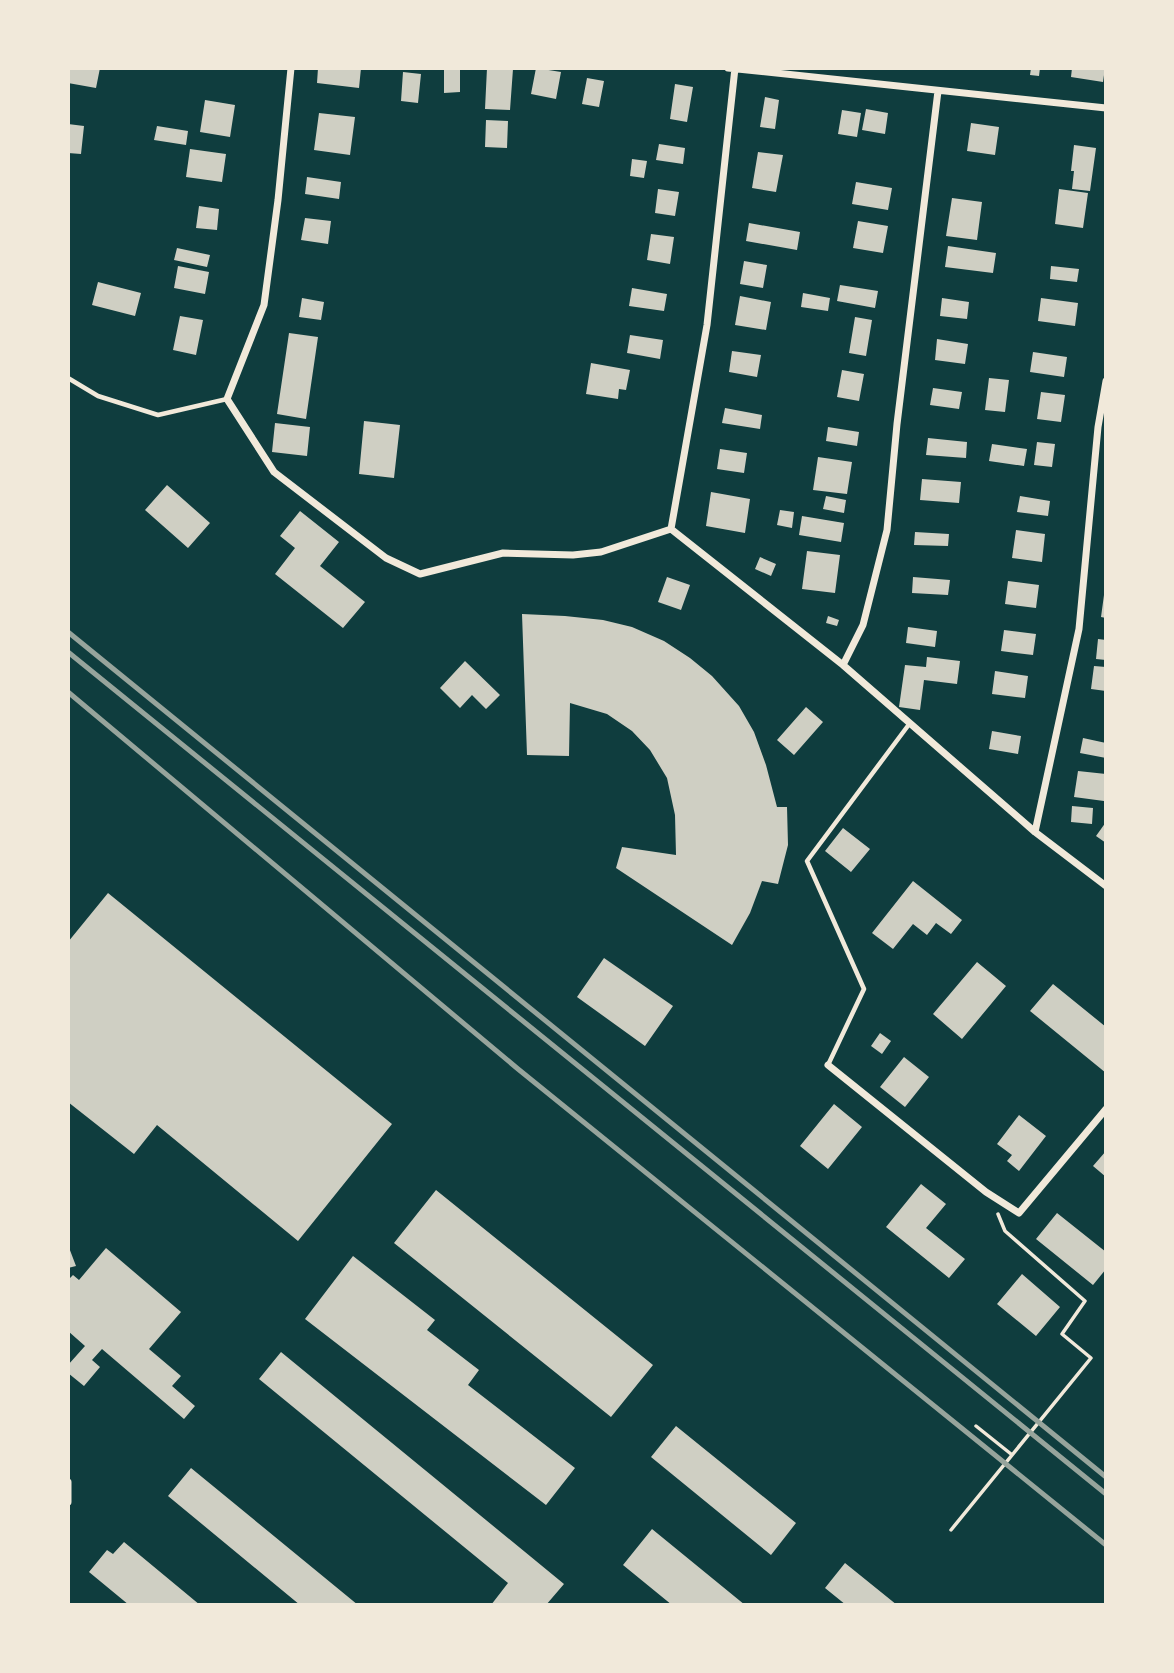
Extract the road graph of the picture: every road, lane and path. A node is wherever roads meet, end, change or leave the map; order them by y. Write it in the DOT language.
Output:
graph roads {
  1 [pos="291,68"];
  2 [pos="728,68"];
  3 [pos="735,69"];
  4 [pos="938,91"];
  5 [pos="1106,108"];
  6 [pos="68,378"];
  7 [pos="1106,381"];
  8 [pos="228,399"];
  9 [pos="671,529"];
  10 [pos="843,665"];
  11 [pos="910,723"];
  12 [pos="1035,832"];
  13 [pos="1106,886"];
  14 [pos="828,1065"];
  15 [pos="1106,1109"];
  16 [pos="997,1213"];
  17 [pos="976,1426"];
  18 [pos="1011,1454"];
  19 [pos="68,1482"];
  20 [pos="68,1502"];
  21 [pos="951,1530"];
  1 -- 8 [label="street"];
  2 -- 3 [label="street"];
  3 -- 4 [label="street"];
  3 -- 9 [label="street"];
  4 -- 5 [label="street"];
  4 -- 10 [label="street"];
  6 -- 8 [label="lane"];
  7 -- 12 [label="street"];
  8 -- 9 [label="street"];
  9 -- 10 [label="street"];
  10 -- 11 [label="street"];
  11 -- 12 [label="street"];
  11 -- 14 [label="lane"];
  12 -- 13 [label="street"];
  14 -- 15 [label="street"];
  16 -- 18 [label="path"];
  17 -- 18 [label="path"];
  18 -- 21 [label="path"];
  19 -- 20 [label="street"];
}
